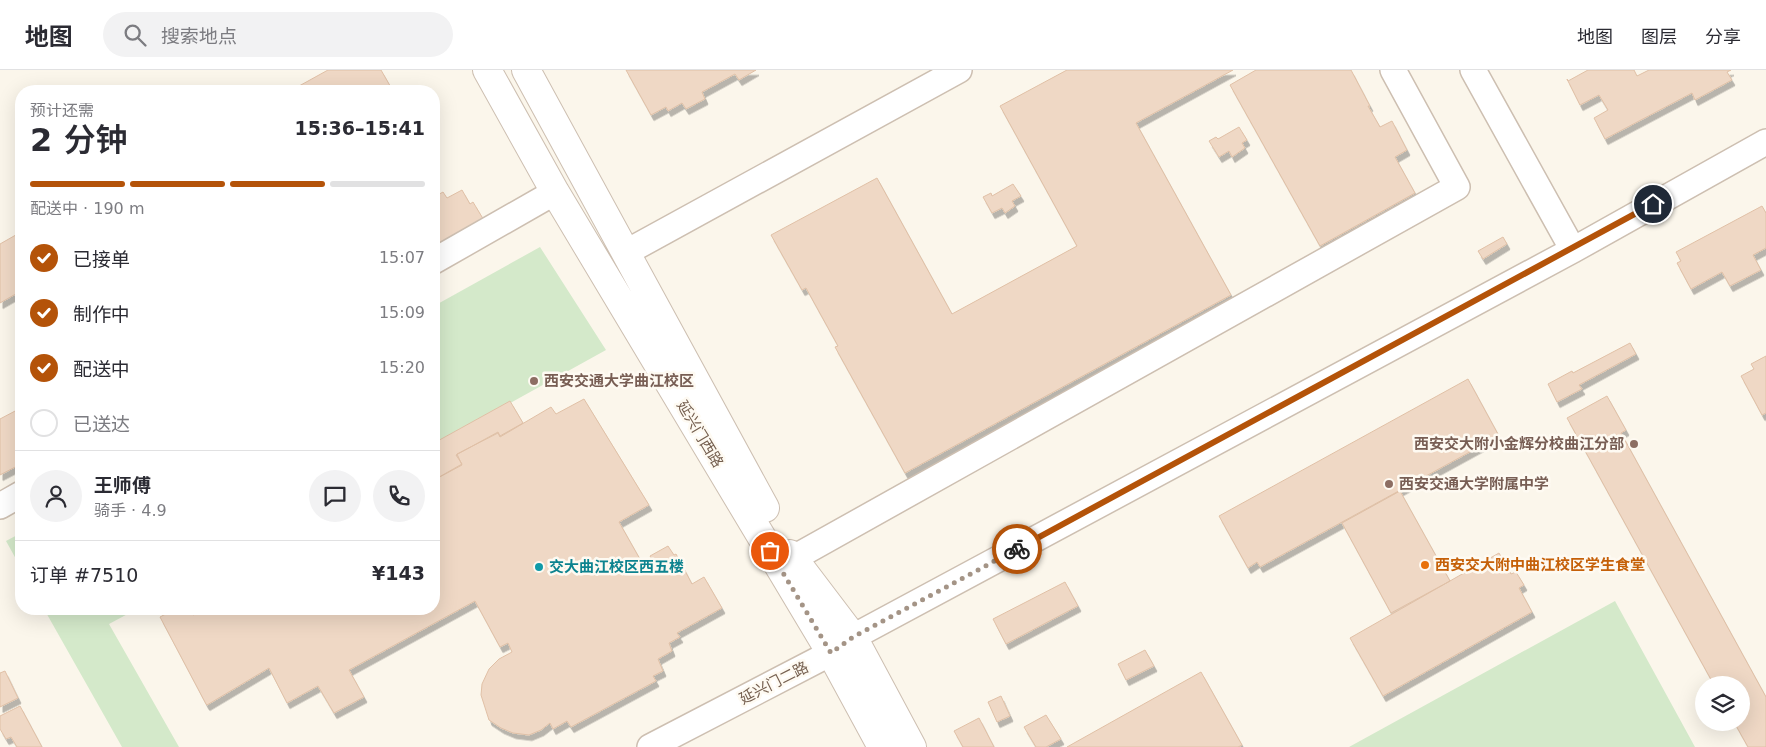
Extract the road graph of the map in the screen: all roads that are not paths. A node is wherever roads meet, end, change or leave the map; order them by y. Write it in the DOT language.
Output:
graph roads {
  1 [pos="487,70"];
  2 [pos="526,70"];
  3 [pos="958,70"];
  4 [pos="1393,70"];
  5 [pos="1473,70"];
  6 [pos="1766,142"];
  7 [pos="554,192"];
  8 [pos="1573,250"];
  9 [pos="625,252"];
  10 [pos="440,257"];
  11 [pos="15,497"];
  12 [pos="0,506"];
  13 [pos="792,558"];
  14 [pos="853,637"];
  15 [pos="831,653"];
  16 [pos="650,747"];
  17 [pos="882,747"];
  18 [pos="912,747"];
  1 -- 7 [label="street, 延兴门西路"];
  2 -- 9 [label="street, 延兴门西路"];
  3 -- 9 [label="street"];
  4 -- 13 [label="street"];
  5 -- 8 [label="street"];
  6 -- 8 [label="street, 延兴门二路"];
  7 -- 10 [label="street"];
  7 -- 15 [label="street, 延兴门西路"];
  8 -- 14 [label="street, 延兴门二路"];
  9 -- 13 [label="street, 延兴门西路"];
  11 -- 12 [label="street"];
  13 -- 14 [label="street, 延兴门西路"];
  14 -- 15 [label="street, 延兴门二路"];
  14 -- 18 [label="street, 延兴门西路"];
  15 -- 16 [label="street, 延兴门二路"];
  15 -- 17 [label="street, 延兴门西路"];
}
